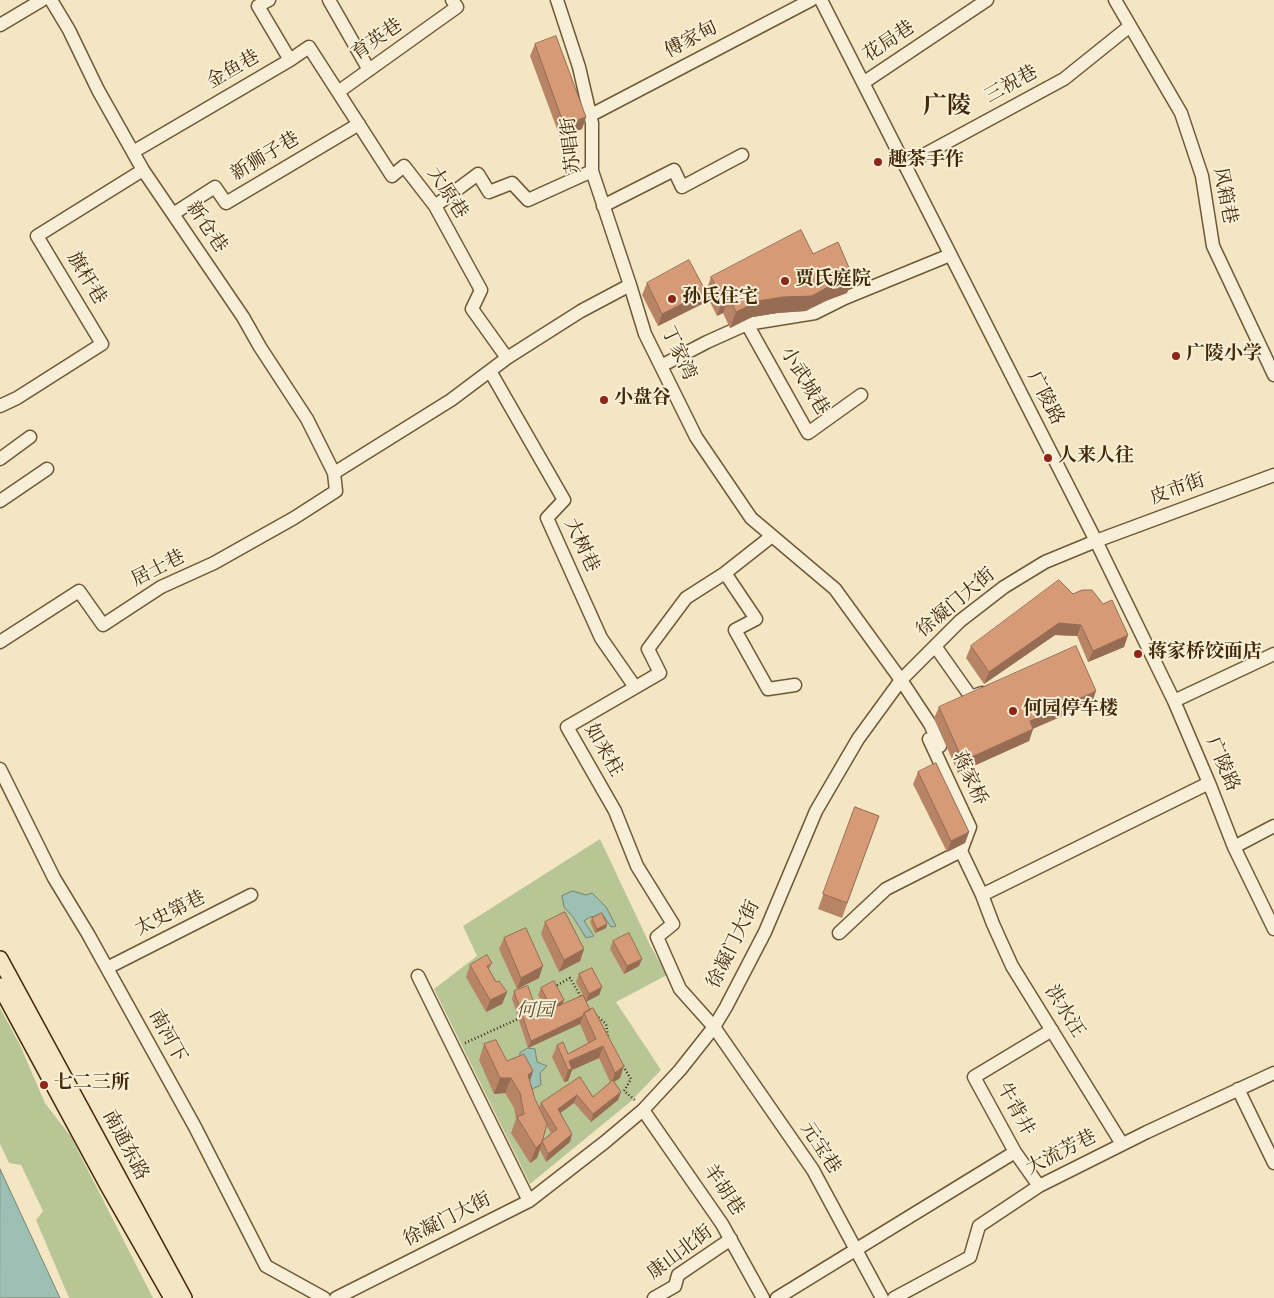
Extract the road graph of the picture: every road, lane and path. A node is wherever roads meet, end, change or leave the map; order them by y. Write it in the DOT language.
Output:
graph roads {
  1 [pos="42,0"];
  2 [pos="51,0"];
  3 [pos="269,0"];
  4 [pos="330,0"];
  5 [pos="452,0"];
  6 [pos="557,0"];
  7 [pos="811,0"];
  8 [pos="821,0"];
  9 [pos="987,0"];
  10 [pos="1115,0"];
  11 [pos="0,25"];
  12 [pos="1130,26"];
  13 [pos="290,60"];
  14 [pos="369,70"];
  15 [pos="864,83"];
  16 [pos="338,92"];
  17 [pos="590,115"];
  18 [pos="359,124"];
  19 [pos="133,152"];
  20 [pos="742,155"];
  21 [pos="905,165"];
  22 [pos="143,170"];
  23 [pos="592,171"];
  24 [pos="435,206"];
  25 [pos="603,206"];
  26 [pos="173,214"];
  27 [pos="950,255"];
  28 [pos="630,286"];
  29 [pos="747,324"];
  30 [pos="507,358"];
  31 [pos="661,366"];
  32 [pos="490,371"];
  33 [pos="1274,375"];
  34 [pos="862,395"];
  35 [pos="0,406"];
  36 [pos="30,437"];
  37 [pos="0,459"];
  38 [pos="47,469"];
  39 [pos="334,473"];
  40 [pos="1274,475"];
  41 [pos="0,501"];
  42 [pos="772,536"];
  43 [pos="1096,541"];
  44 [pos="725,572"];
  45 [pos="0,642"];
  46 [pos="935,646"];
  47 [pos="1274,654"];
  48 [pos="901,680"];
  49 [pos="795,685"];
  50 [pos="997,686"];
  51 [pos="635,687"];
  52 [pos="1174,701"];
  53 [pos="940,746"];
  54 [pos="0,769"];
  55 [pos="1209,783"];
  56 [pos="1274,826"];
  57 [pos="1234,847"];
  58 [pos="961,851"];
  59 [pos="251,895"];
  60 [pos="982,895"];
  61 [pos="1272,922"];
  62 [pos="839,933"];
  63 [pos="0,959"];
  64 [pos="107,968"];
  65 [pos="418,976"];
  66 [pos="0,986"];
  67 [pos="557,993"];
  68 [pos="576,1002"];
  69 [pos="594,1013"];
  70 [pos="518,1019"];
  71 [pos="714,1027"];
  72 [pos="1052,1030"];
  73 [pos="609,1044"];
  74 [pos="454,1048"];
  75 [pos="622,1065"];
  76 [pos="1274,1073"];
  77 [pos="1238,1089"];
  78 [pos="634,1098"];
  79 [pos="643,1110"];
  80 [pos="1122,1144"];
  81 [pos="1015,1152"];
  82 [pos="1274,1163"];
  83 [pos="1039,1186"];
  84 [pos="529,1201"];
  85 [pos="731,1240"];
  86 [pos="856,1250"];
  87 [pos="172,1298"];
  88 [pos="184,1298"];
  89 [pos="324,1298"];
  90 [pos="336,1298"];
  91 [pos="654,1298"];
  92 [pos="763,1298"];
  93 [pos="777,1298"];
  94 [pos="882,1298"];
  95 [pos="894,1298"];
  1 -- 11 [label="street"];
  2 -- 19 [label="street, 新仓巷"];
  3 -- 13 [label="street, 金鱼巷"];
  4 -- 14 [label="street"];
  5 -- 14 [label="street, 育英巷"];
  6 -- 17 [label="street, 苏唱街"];
  7 -- 17 [label="street, 傅家甸"];
  8 -- 15 [label="street, 广陵路"];
  9 -- 15 [label="street, 花局巷"];
  10 -- 12 [label="street, 风箱巷"];
  12 -- 21 [label="street, 三祝巷"];
  12 -- 33 [label="street, 风箱巷"];
  13 -- 16 [label="street, 大原巷"];
  13 -- 19 [label="street, 金鱼巷"];
  14 -- 16 [label="street, 育英巷"];
  15 -- 21 [label="street, 广陵路"];
  16 -- 18 [label="street, 大原巷"];
  17 -- 23 [label="street, 苏唱街"];
  18 -- 24 [label="street, 大原巷"];
  18 -- 26 [label="street, 新狮子巷"];
  19 -- 22 [label="street, 新仓巷"];
  20 -- 25 [label="street"];
  21 -- 27 [label="street, 广陵路"];
  22 -- 26 [label="street, 新仓巷"];
  22 -- 35 [label="street, 旗杆巷"];
  23 -- 24 [label="street"];
  23 -- 25 [label="street, 苏唱街"];
  24 -- 30 [label="street, 大原巷"];
  25 -- 28 [label="street, 苏唱街"];
  26 -- 39 [label="street, 新仓巷"];
  27 -- 29 [label="street"];
  27 -- 43 [label="street, 广陵路"];
  28 -- 30 [label="street"];
  28 -- 31 [label="street, 丁家湾"];
  29 -- 31 [label="street"];
  29 -- 34 [label="street, 小武城巷"];
  30 -- 32 [label="street"];
  31 -- 42 [label="street, 丁家湾"];
  32 -- 39 [label="street"];
  32 -- 51 [label="street, 大树巷"];
  36 -- 37 [label="street"];
  38 -- 41 [label="street"];
  39 -- 45 [label="street, 居士巷"];
  40 -- 43 [label="street, 皮市街"];
  42 -- 44 [label="street, 如来柱"];
  42 -- 48 [label="street, 丁家湾"];
  43 -- 46 [label="street, 徐凝门大街"];
  43 -- 52 [label="street, 广陵路"];
  44 -- 49 [label="street"];
  44 -- 51 [label="street, 如来柱"];
  46 -- 48 [label="street, 徐凝门大街"];
  46 -- 50 [label="street"];
  47 -- 52 [label="street"];
  48 -- 53 [label="street"];
  48 -- 58 [label="street, 蒋家桥"];
  48 -- 71 [label="street, 徐凝门大街"];
  51 -- 71 [label="street, 如来柱"];
  52 -- 55 [label="street, 广陵路"];
  54 -- 64 [label="street, 南河下"];
  55 -- 57 [label="street, 广陵路"];
  55 -- 60 [label="street"];
  56 -- 57 [label="street"];
  57 -- 61 [label="street, 广陵路"];
  58 -- 60 [label="street"];
  58 -- 62 [label="street"];
  59 -- 64 [label="street, 太史第巷"];
  60 -- 72 [label="street, 洪水汪"];
  63 -- 88 [label="main road, 南通东路"];
  64 -- 89 [label="street, 南河下"];
  65 -- 74 [label="street"];
  66 -- 87 [label="main road, 南通东路"];
  67 -- 68 [label="path"];
  69 -- 73 [label="path"];
  70 -- 74 [label="path"];
  71 -- 79 [label="street, 徐凝门大街"];
  71 -- 86 [label="street, 元宝巷"];
  72 -- 80 [label="street, 洪水汪"];
  72 -- 81 [label="street, 牛背井"];
  74 -- 84 [label="street"];
  75 -- 78 [label="path"];
  76 -- 77 [label="street, 大流芳巷"];
  77 -- 80 [label="street, 大流芳巷"];
  77 -- 82 [label="street"];
  79 -- 84 [label="street, 徐凝门大街"];
  79 -- 85 [label="street, 羊胡巷"];
  80 -- 83 [label="street, 大流芳巷"];
  81 -- 83 [label="street, 牛背井"];
  81 -- 86 [label="street"];
  83 -- 95 [label="street, 大流芳巷"];
  84 -- 90 [label="street, 徐凝门大街"];
  85 -- 91 [label="street, 康山北街"];
  85 -- 92 [label="street, 羊胡巷"];
  86 -- 93 [label="street"];
  86 -- 94 [label="street, 元宝巷"];
}
